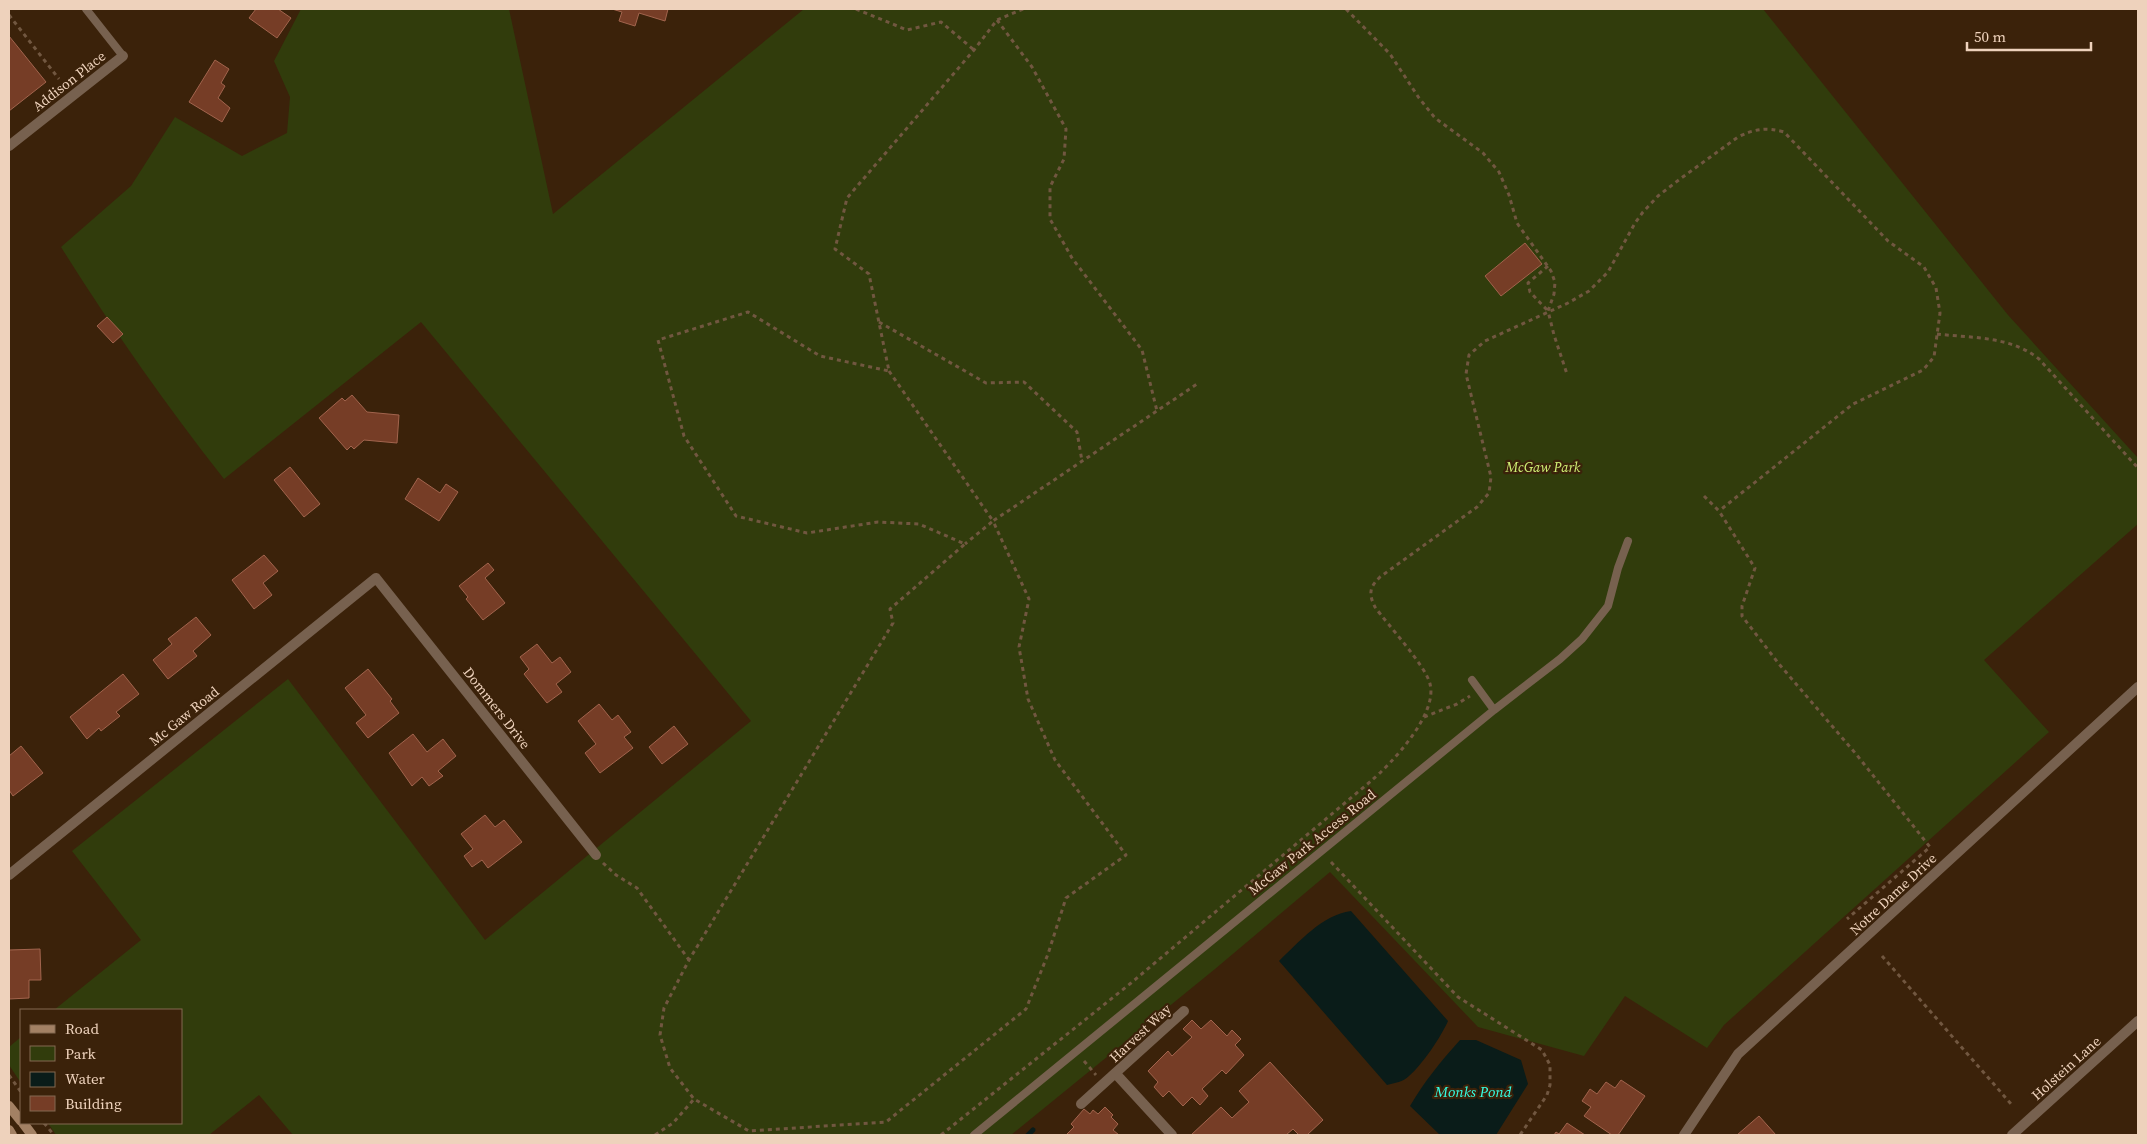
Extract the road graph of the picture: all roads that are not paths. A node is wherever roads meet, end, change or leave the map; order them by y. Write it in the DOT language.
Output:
graph roads {
  1 [pos="86,9"];
  2 [pos="122,56"];
  3 [pos="9,146"];
  4 [pos="1628,541"];
  5 [pos="376,578"];
  6 [pos="1472,680"];
  7 [pos="2138,687"];
  8 [pos="1494,710"];
  9 [pos="596,856"];
  10 [pos="9,875"];
  11 [pos="1184,1011"];
  12 [pos="2138,1021"];
  13 [pos="1116,1074"];
  14 [pos="1081,1104"];
  15 [pos="9,1106"];
  16 [pos="20,1120"];
  17 [pos="24,1124"];
  18 [pos="9,1130"];
  19 [pos="12,1135"];
  20 [pos="32,1135"];
  21 [pos="974,1135"];
  22 [pos="1172,1135"];
  23 [pos="1684,1135"];
  24 [pos="2012,1135"];
  1 -- 2 [label="lane"];
  2 -- 3 [label="street, Addison Place"];
  4 -- 8 [label="lane, McGaw Park Access Road"];
  5 -- 9 [label="street, Dommers Drive"];
  5 -- 10 [label="street, Mc Gaw Road"];
  6 -- 8 [label="lane"];
  7 -- 23 [label="street, Notre Dame Drive"];
  8 -- 21 [label="lane, McGaw Park Access Road"];
  11 -- 13 [label="street, Harvest Way"];
  12 -- 24 [label="street, Holstein Lane"];
  13 -- 14 [label="street, Harvest Way"];
  13 -- 22 [label="street, Harvest Way"];
  15 -- 16 [label="main road"];
  17 -- 20 [label="main road"];
  18 -- 19 [label="main road"];
}
